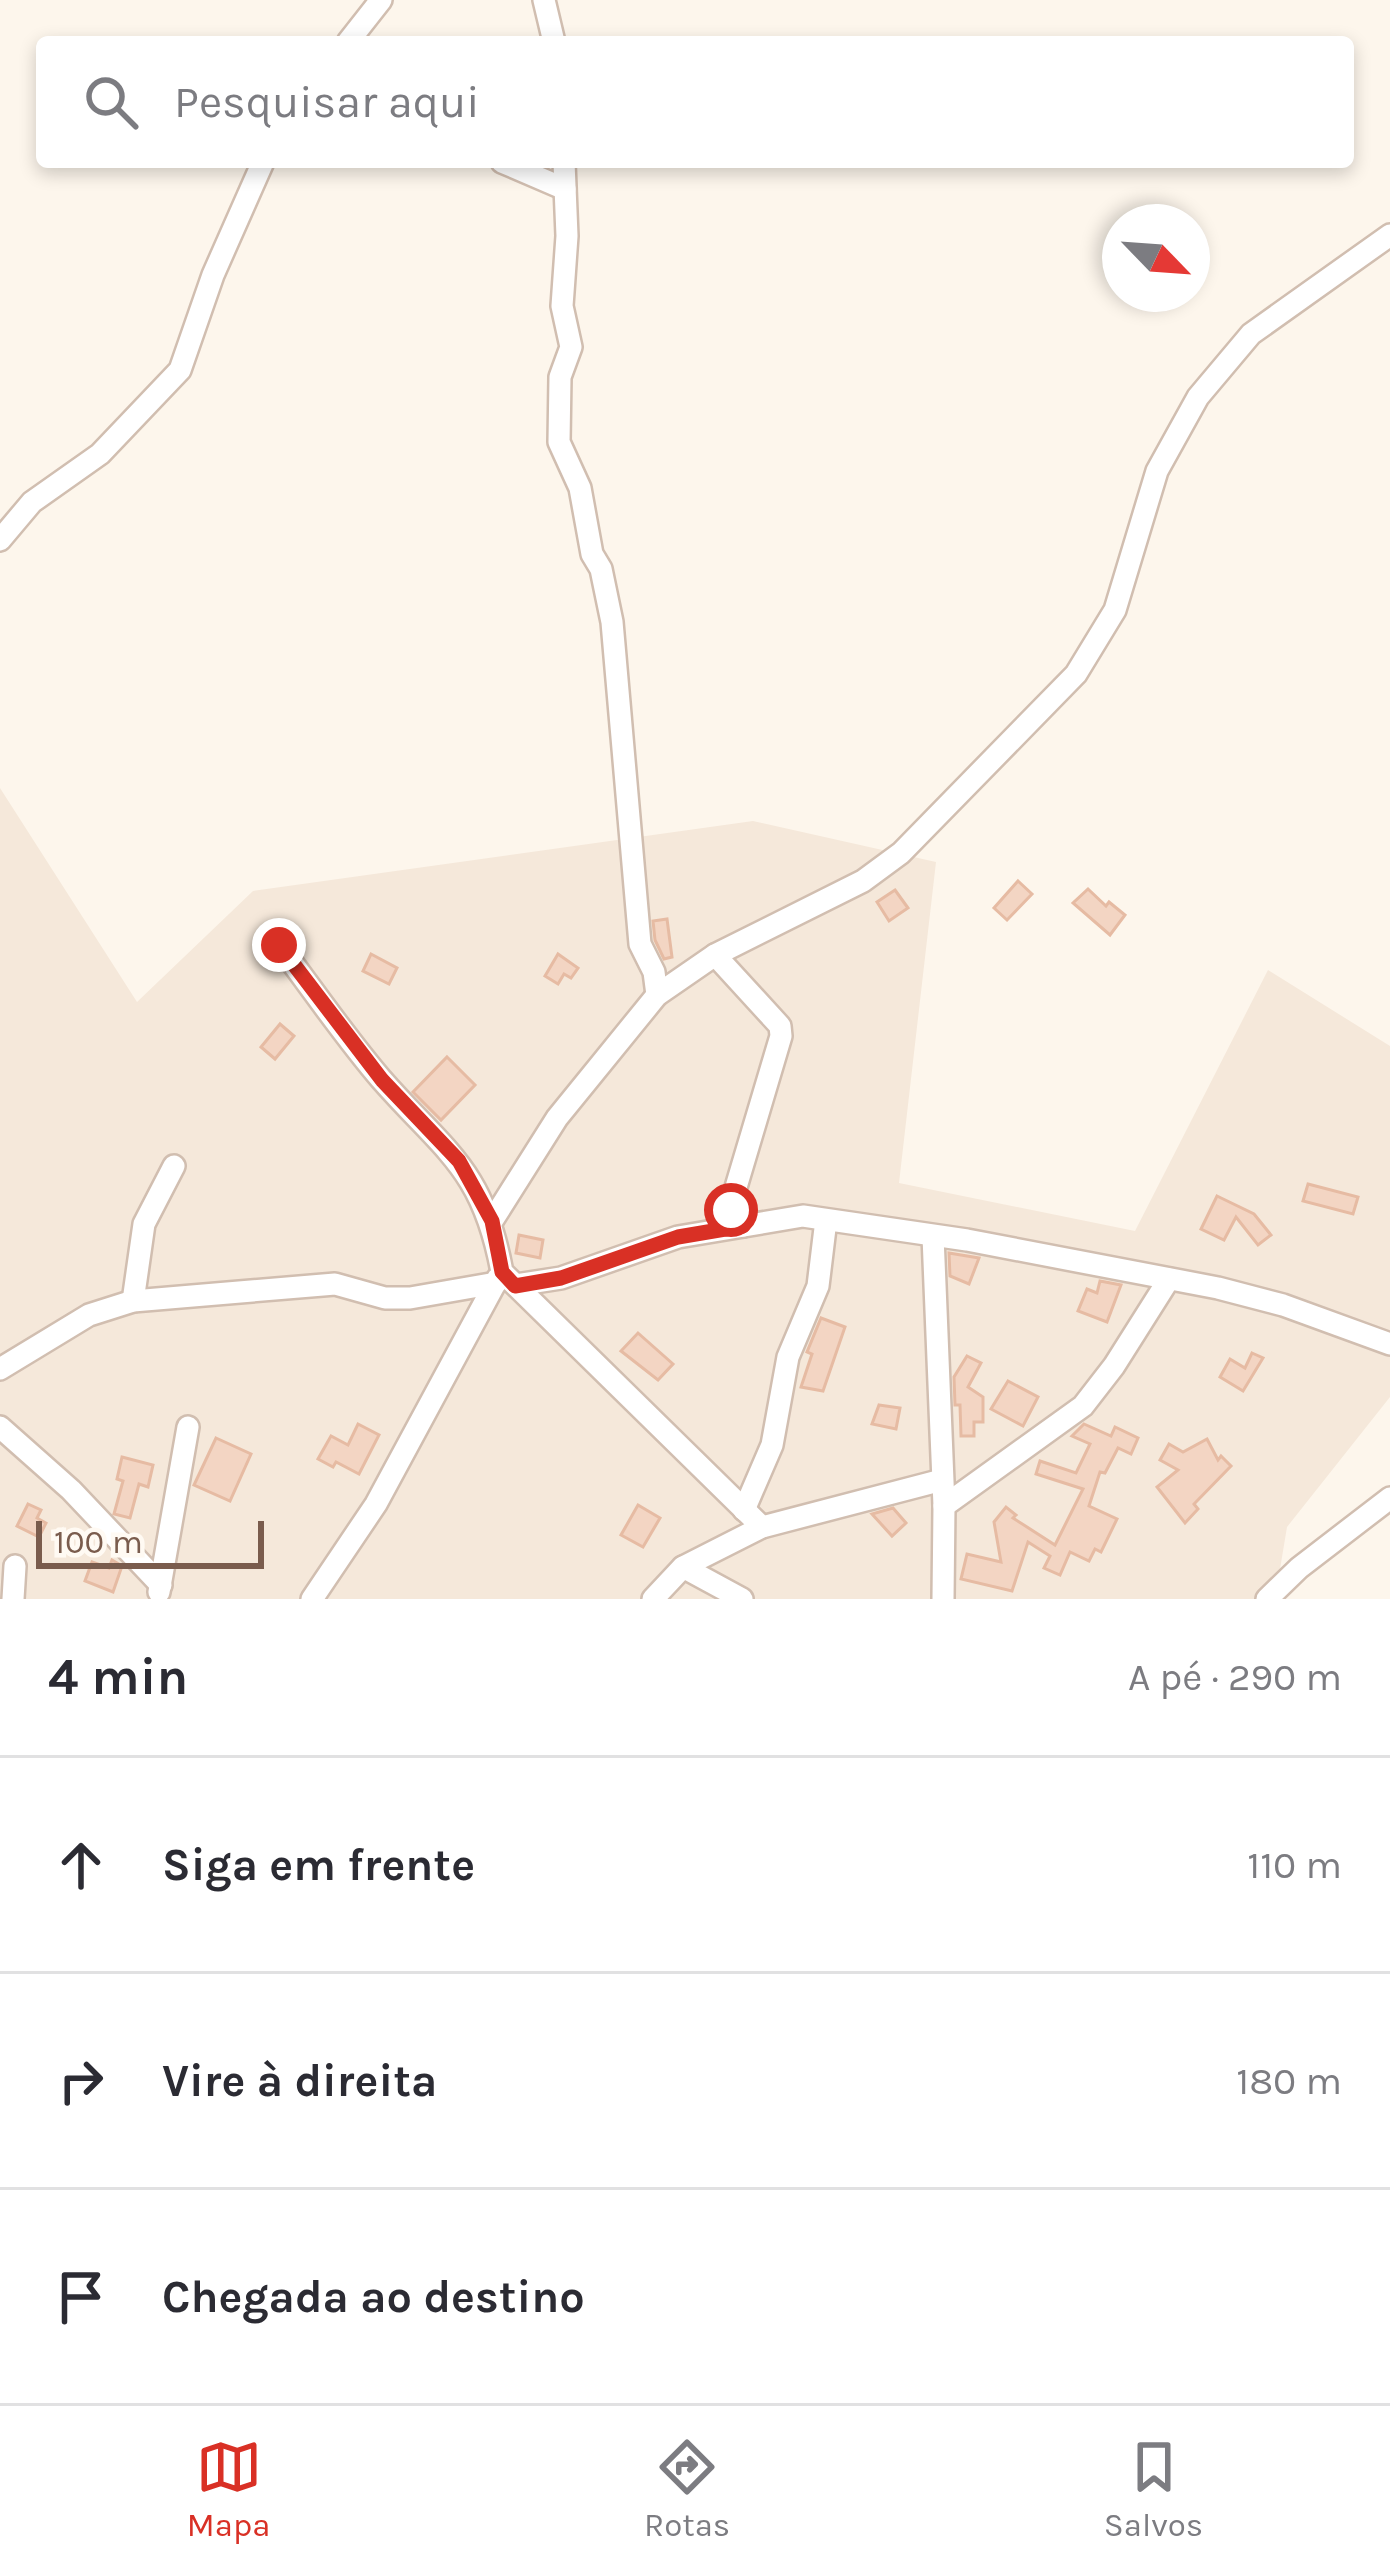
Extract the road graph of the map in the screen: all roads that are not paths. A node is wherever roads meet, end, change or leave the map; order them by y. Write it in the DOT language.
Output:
graph roads {
  1 [pos="381,0"];
  2 [pos="544,0"];
  3 [pos="353,36"];
  4 [pos="553,36"];
  5 [pos="260,168"];
  6 [pos="516,168"];
  7 [pos="564,168"];
  8 [pos="565,189"];
  9 [pos="1390,235"];
  10 [pos="0,540"];
  11 [pos="279,945"];
  12 [pos="715,955"];
  13 [pos="657,995"];
  14 [pos="174,1166"];
  15 [pos="826,1220"];
  16 [pos="492,1221"];
  17 [pos="743,1226"];
  18 [pos="933,1236"];
  19 [pos="1169,1279"];
  20 [pos="504,1280"];
  21 [pos="133,1300"];
  22 [pos="1390,1343"];
  23 [pos="0,1369"];
  24 [pos="0,1427"];
  25 [pos="188,1427"];
  26 [pos="942,1480"];
  27 [pos="1390,1498"];
  28 [pos="944,1506"];
  29 [pos="744,1510"];
  30 [pos="761,1527"];
  31 [pos="15,1566"];
  32 [pos="683,1567"];
  33 [pos="159,1592"];
  34 [pos="13,1599"];
  35 [pos="312,1599"];
  36 [pos="652,1599"];
  37 [pos="742,1599"];
  38 [pos="943,1599"];
  39 [pos="1267,1599"];
  1 -- 3 [label="street"];
  2 -- 4 [label="street"];
  5 -- 10 [label="street"];
  6 -- 8 [label="street"];
  7 -- 8 [label="street"];
  8 -- 13 [label="street"];
  9 -- 12 [label="street"];
  11 -- 16 [label="street"];
  12 -- 13 [label="street"];
  12 -- 17 [label="street"];
  13 -- 16 [label="street"];
  14 -- 21 [label="street"];
  15 -- 17 [label="street"];
  15 -- 18 [label="street"];
  15 -- 29 [label="street"];
  16 -- 20 [label="street"];
  17 -- 20 [label="street"];
  18 -- 19 [label="street"];
  18 -- 26 [label="street"];
  19 -- 22 [label="street"];
  19 -- 28 [label="street"];
  20 -- 21 [label="street"];
  20 -- 29 [label="street"];
  20 -- 35 [label="street"];
  21 -- 23 [label="street"];
  24 -- 33 [label="street"];
  25 -- 33 [label="street"];
  26 -- 28 [label="street"];
  26 -- 30 [label="street"];
  27 -- 39 [label="street"];
  28 -- 38 [label="street"];
  29 -- 30 [label="street"];
  30 -- 32 [label="street"];
  31 -- 34 [label="street"];
  32 -- 36 [label="street"];
  32 -- 37 [label="street"];
}
